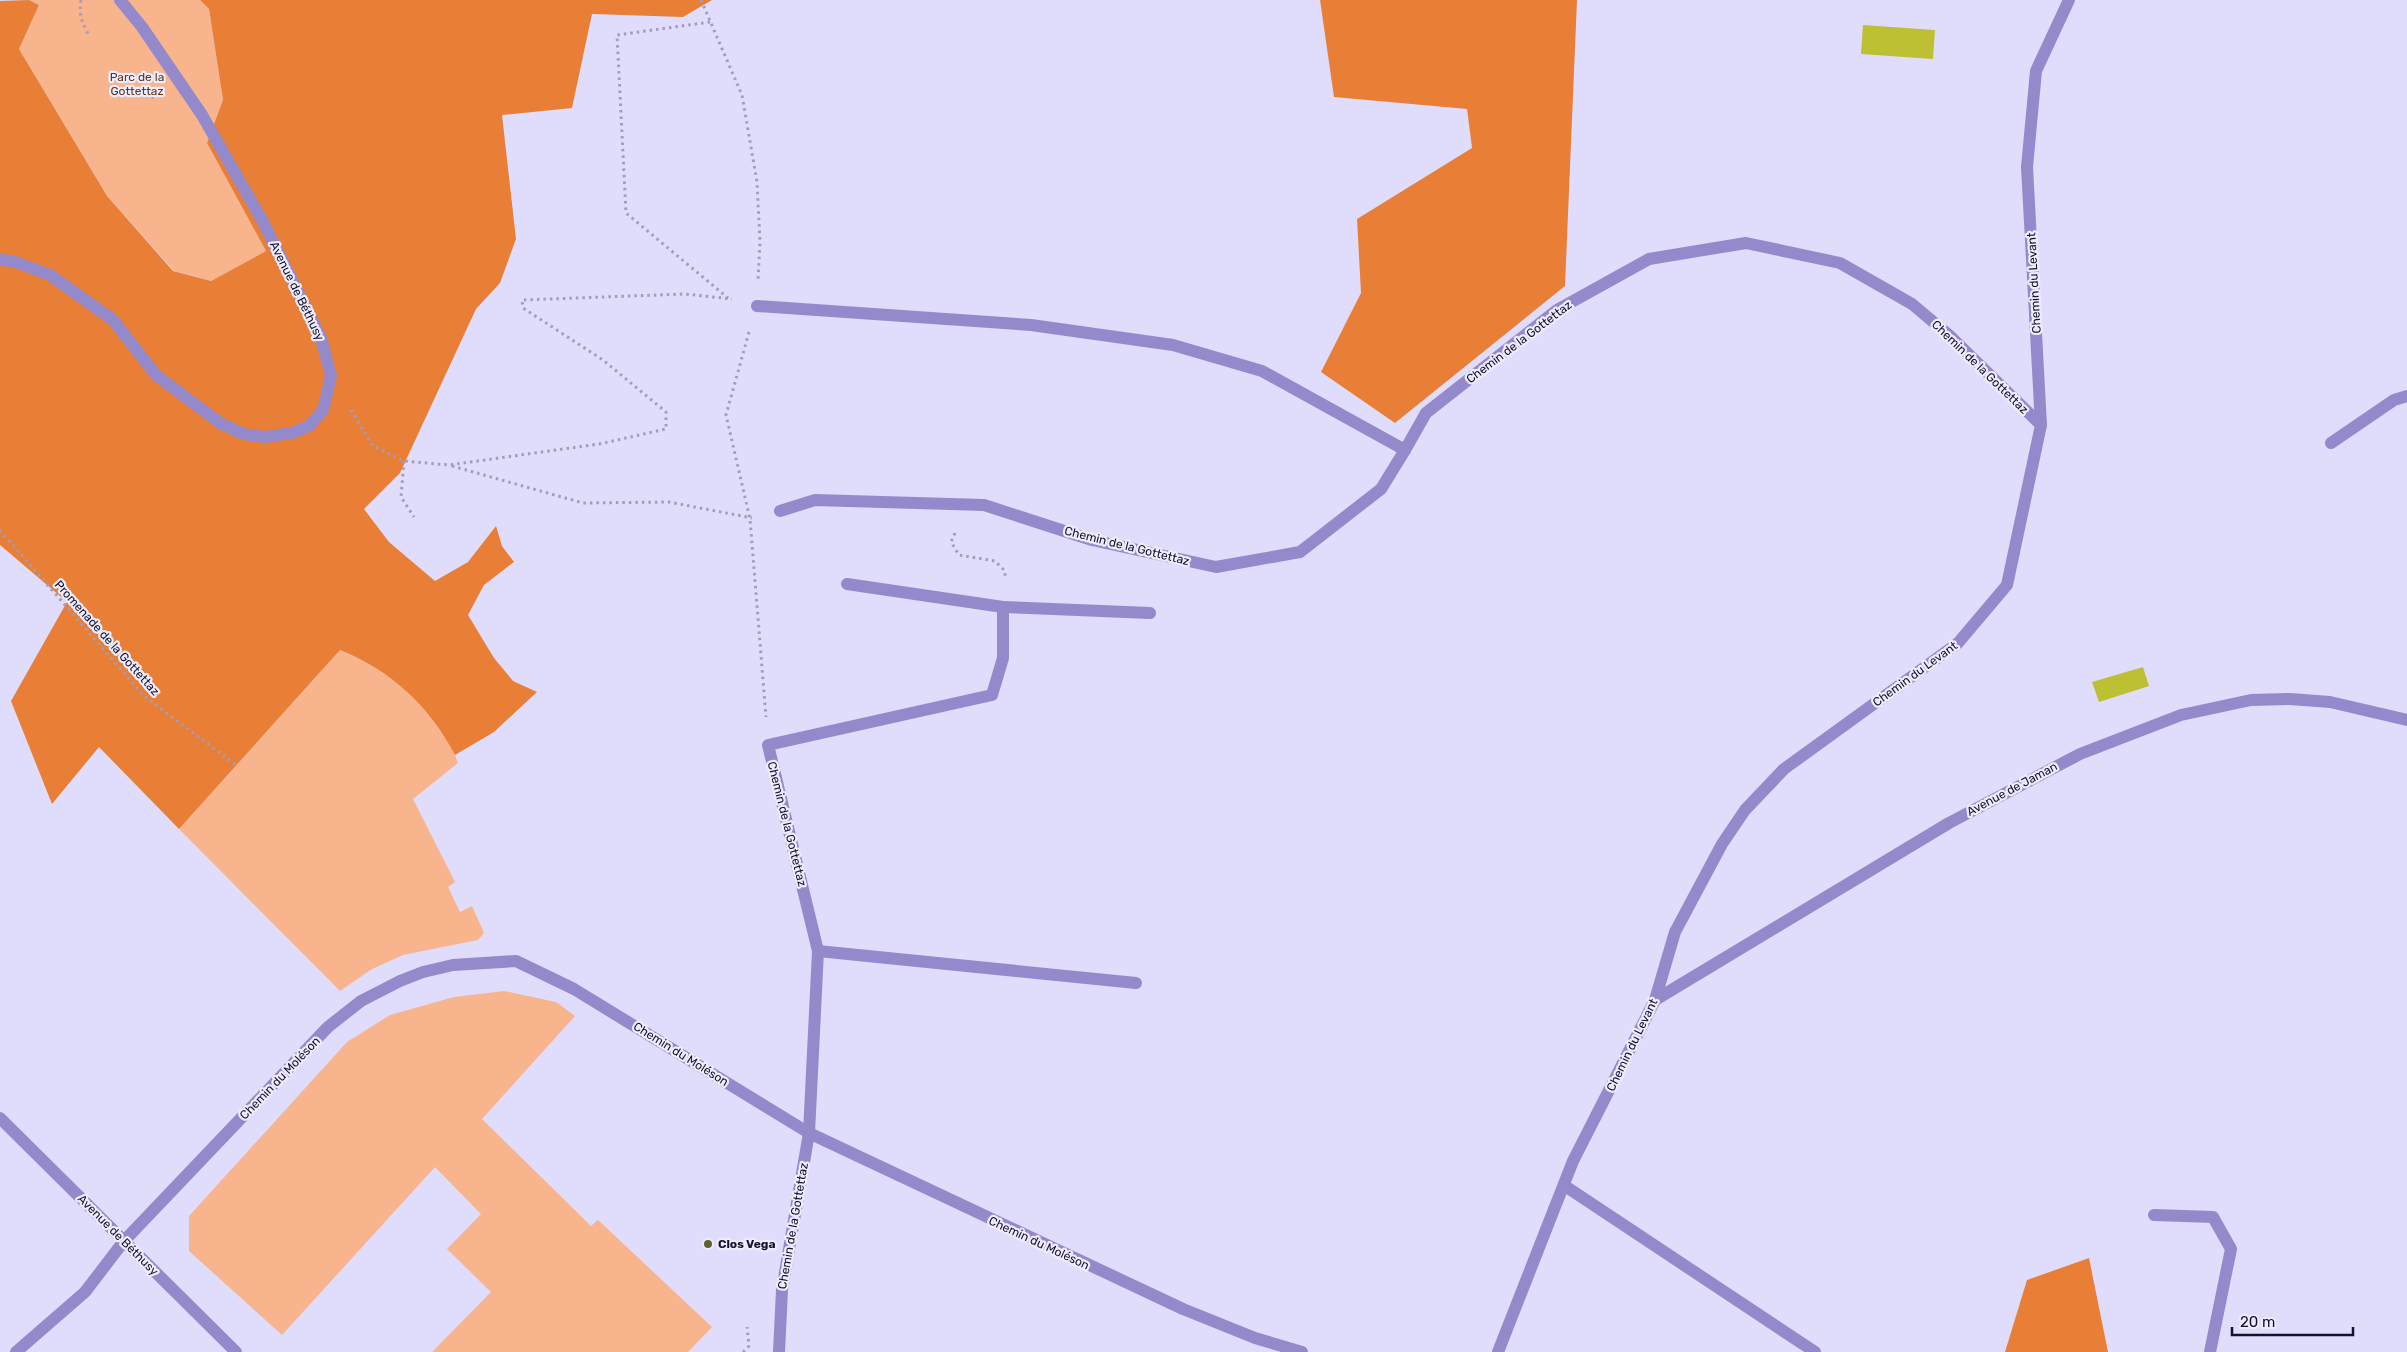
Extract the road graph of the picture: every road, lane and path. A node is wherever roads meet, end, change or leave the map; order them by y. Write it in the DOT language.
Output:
graph roads {
  1 [pos="81,0"];
  2 [pos="120,0"];
  3 [pos="701,0"];
  4 [pos="2069,0"];
  5 [pos="710,22"];
  6 [pos="90,37"];
  7 [pos="0,260"];
  8 [pos="756,306"];
  9 [pos="331,376"];
  10 [pos="2407,396"];
  11 [pos="2042,425"];
  12 [pos="2331,443"];
  13 [pos="1405,450"];
  14 [pos="404,462"];
  15 [pos="450,466"];
  16 [pos="967,505"];
  17 [pos="780,511"];
  18 [pos="414,517"];
  19 [pos="750,519"];
  20 [pos="0,530"];
  21 [pos="847,584"];
  22 [pos="1003,607"];
  23 [pos="1150,613"];
  24 [pos="2407,720"];
  25 [pos="768,745"];
  26 [pos="236,765"];
  27 [pos="818,951"];
  28 [pos="1136,983"];
  29 [pos="1655,1000"];
  30 [pos="0,1118"];
  31 [pos="809,1134"];
  32 [pos="1565,1186"];
  33 [pos="2154,1214"];
  34 [pos="124,1241"];
  35 [pos="748,1327"];
  36 [pos="16,1352"];
  37 [pos="236,1352"];
  38 [pos="743,1352"];
  39 [pos="779,1352"];
  40 [pos="1302,1352"];
  41 [pos="1498,1352"];
  42 [pos="1815,1352"];
  43 [pos="2210,1352"];
  1 -- 6 [label="path"];
  2 -- 9 [label="street, Avenue de Béthusy"];
  3 -- 5 [label="path"];
  4 -- 11 [label="street, Chemin du Levant"];
  5 -- 8 [label="path"];
  5 -- 15 [label="path"];
  7 -- 9 [label="street, Avenue de Béthusy"];
  8 -- 13 [label="street"];
  8 -- 19 [label="path"];
  9 -- 14 [label="path"];
  10 -- 12 [label="street"];
  11 -- 13 [label="street, Chemin de la Gottettaz"];
  11 -- 29 [label="street, Chemin du Levant"];
  13 -- 16 [label="street, Chemin de la Gottettaz"];
  14 -- 15 [label="path"];
  14 -- 18 [label="path"];
  15 -- 19 [label="path"];
  16 -- 17 [label="street, Chemin de la Gottettaz"];
  16 -- 22 [label="path"];
  17 -- 19 [label="path"];
  19 -- 25 [label="path"];
  20 -- 26 [label="path, Promenade de la Gottettaz"];
  21 -- 22 [label="street"];
  22 -- 23 [label="street"];
  22 -- 25 [label="street, Chemin de la Gottettaz"];
  24 -- 29 [label="street, Avenue de Jaman"];
  25 -- 27 [label="street, Chemin de la Gottettaz"];
  27 -- 28 [label="street"];
  27 -- 31 [label="street, Chemin de la Gottettaz"];
  29 -- 32 [label="street, Chemin du Levant"];
  30 -- 34 [label="street, Avenue de Béthusy"];
  31 -- 34 [label="street, Chemin du Moléson"];
  31 -- 39 [label="street, Chemin de la Gottettaz"];
  31 -- 40 [label="street, Chemin du Moléson"];
  32 -- 41 [label="street, Chemin du Levant"];
  32 -- 42 [label="street"];
  33 -- 43 [label="street"];
  34 -- 36 [label="street, Chemin du Moléson"];
  34 -- 37 [label="street, Avenue de Béthusy"];
  35 -- 38 [label="path"];
}
